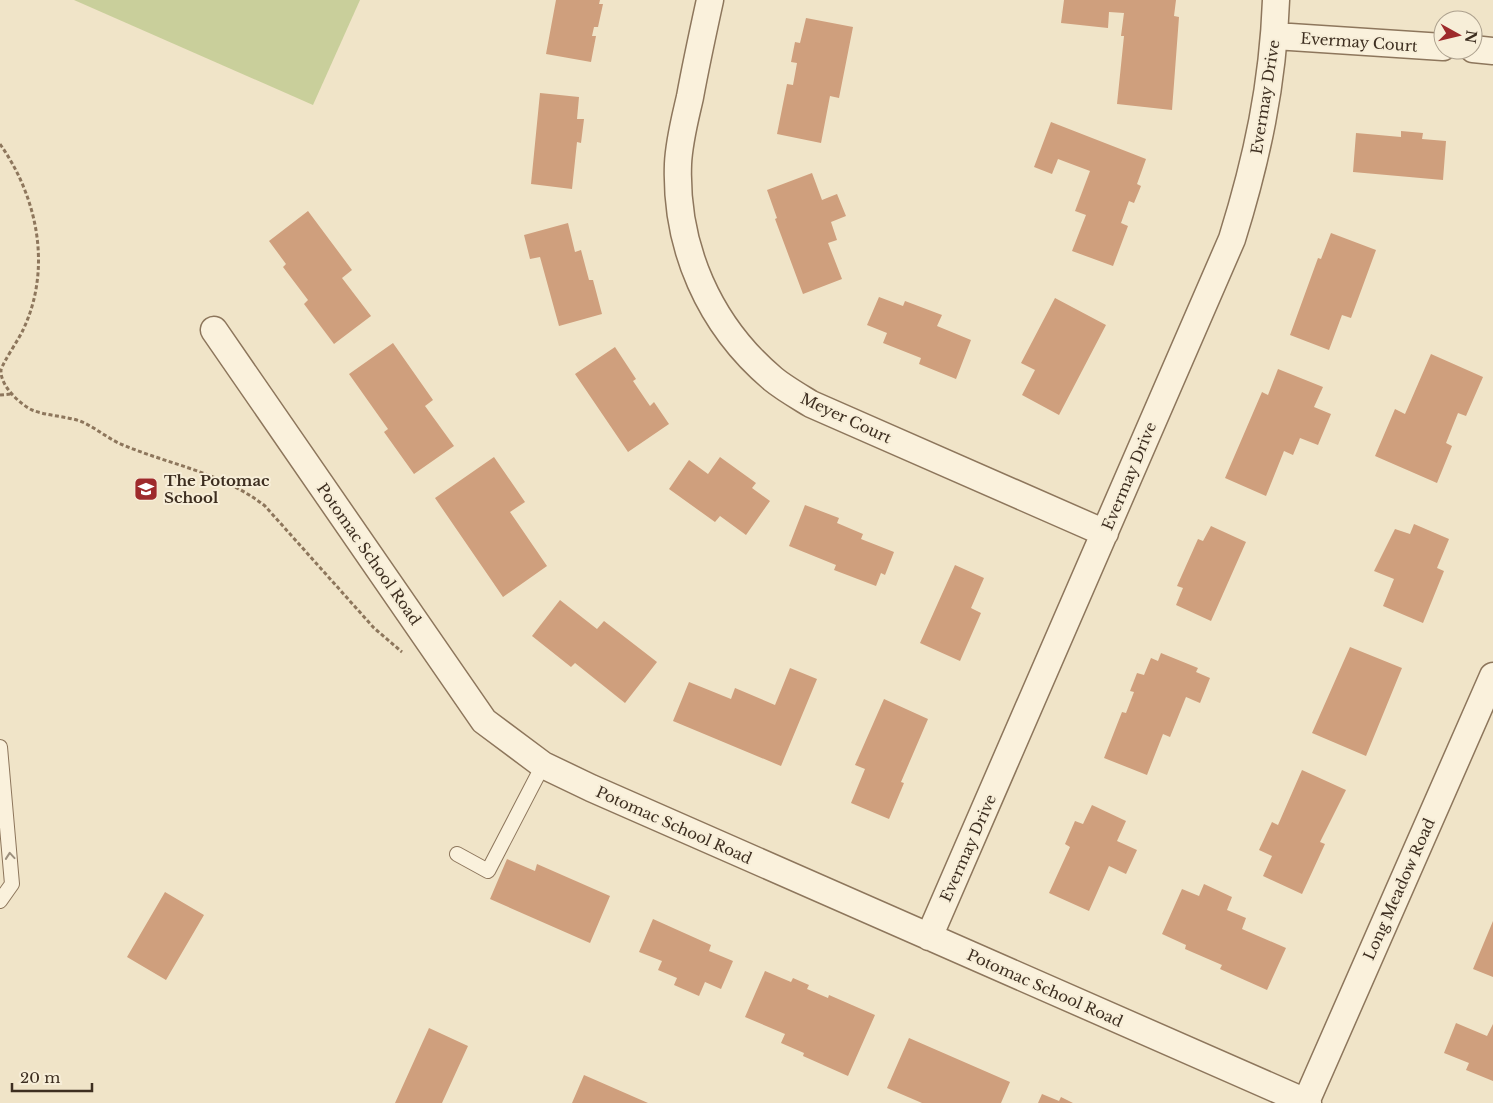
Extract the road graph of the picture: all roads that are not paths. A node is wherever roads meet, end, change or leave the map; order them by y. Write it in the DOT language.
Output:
graph roads {
  1 [pos="710,0"];
  2 [pos="1276,0"];
  3 [pos="1274,36"];
  4 [pos="1433,46"];
  5 [pos="214,330"];
  6 [pos="1105,533"];
  7 [pos="1493,676"];
  8 [pos="0,747"];
  9 [pos="543,765"];
  10 [pos="457,854"];
  11 [pos="0,901"];
  12 [pos="929,937"];
  13 [pos="1307,1103"];
  1 -- 6 [label="street, Meyer Court"];
  2 -- 3 [label="street, Evermay Drive"];
  3 -- 4 [label="street, Evermay Court"];
  3 -- 6 [label="street, Evermay Drive"];
  5 -- 9 [label="street, Potomac School Road"];
  6 -- 12 [label="street, Evermay Drive"];
  7 -- 13 [label="street, Long Meadow Road"];
  11 -- 8 [label="lane, one-way"];
  9 -- 10 [label="lane"];
  9 -- 12 [label="street, Potomac School Road"];
  12 -- 13 [label="street, Potomac School Road"];
}
